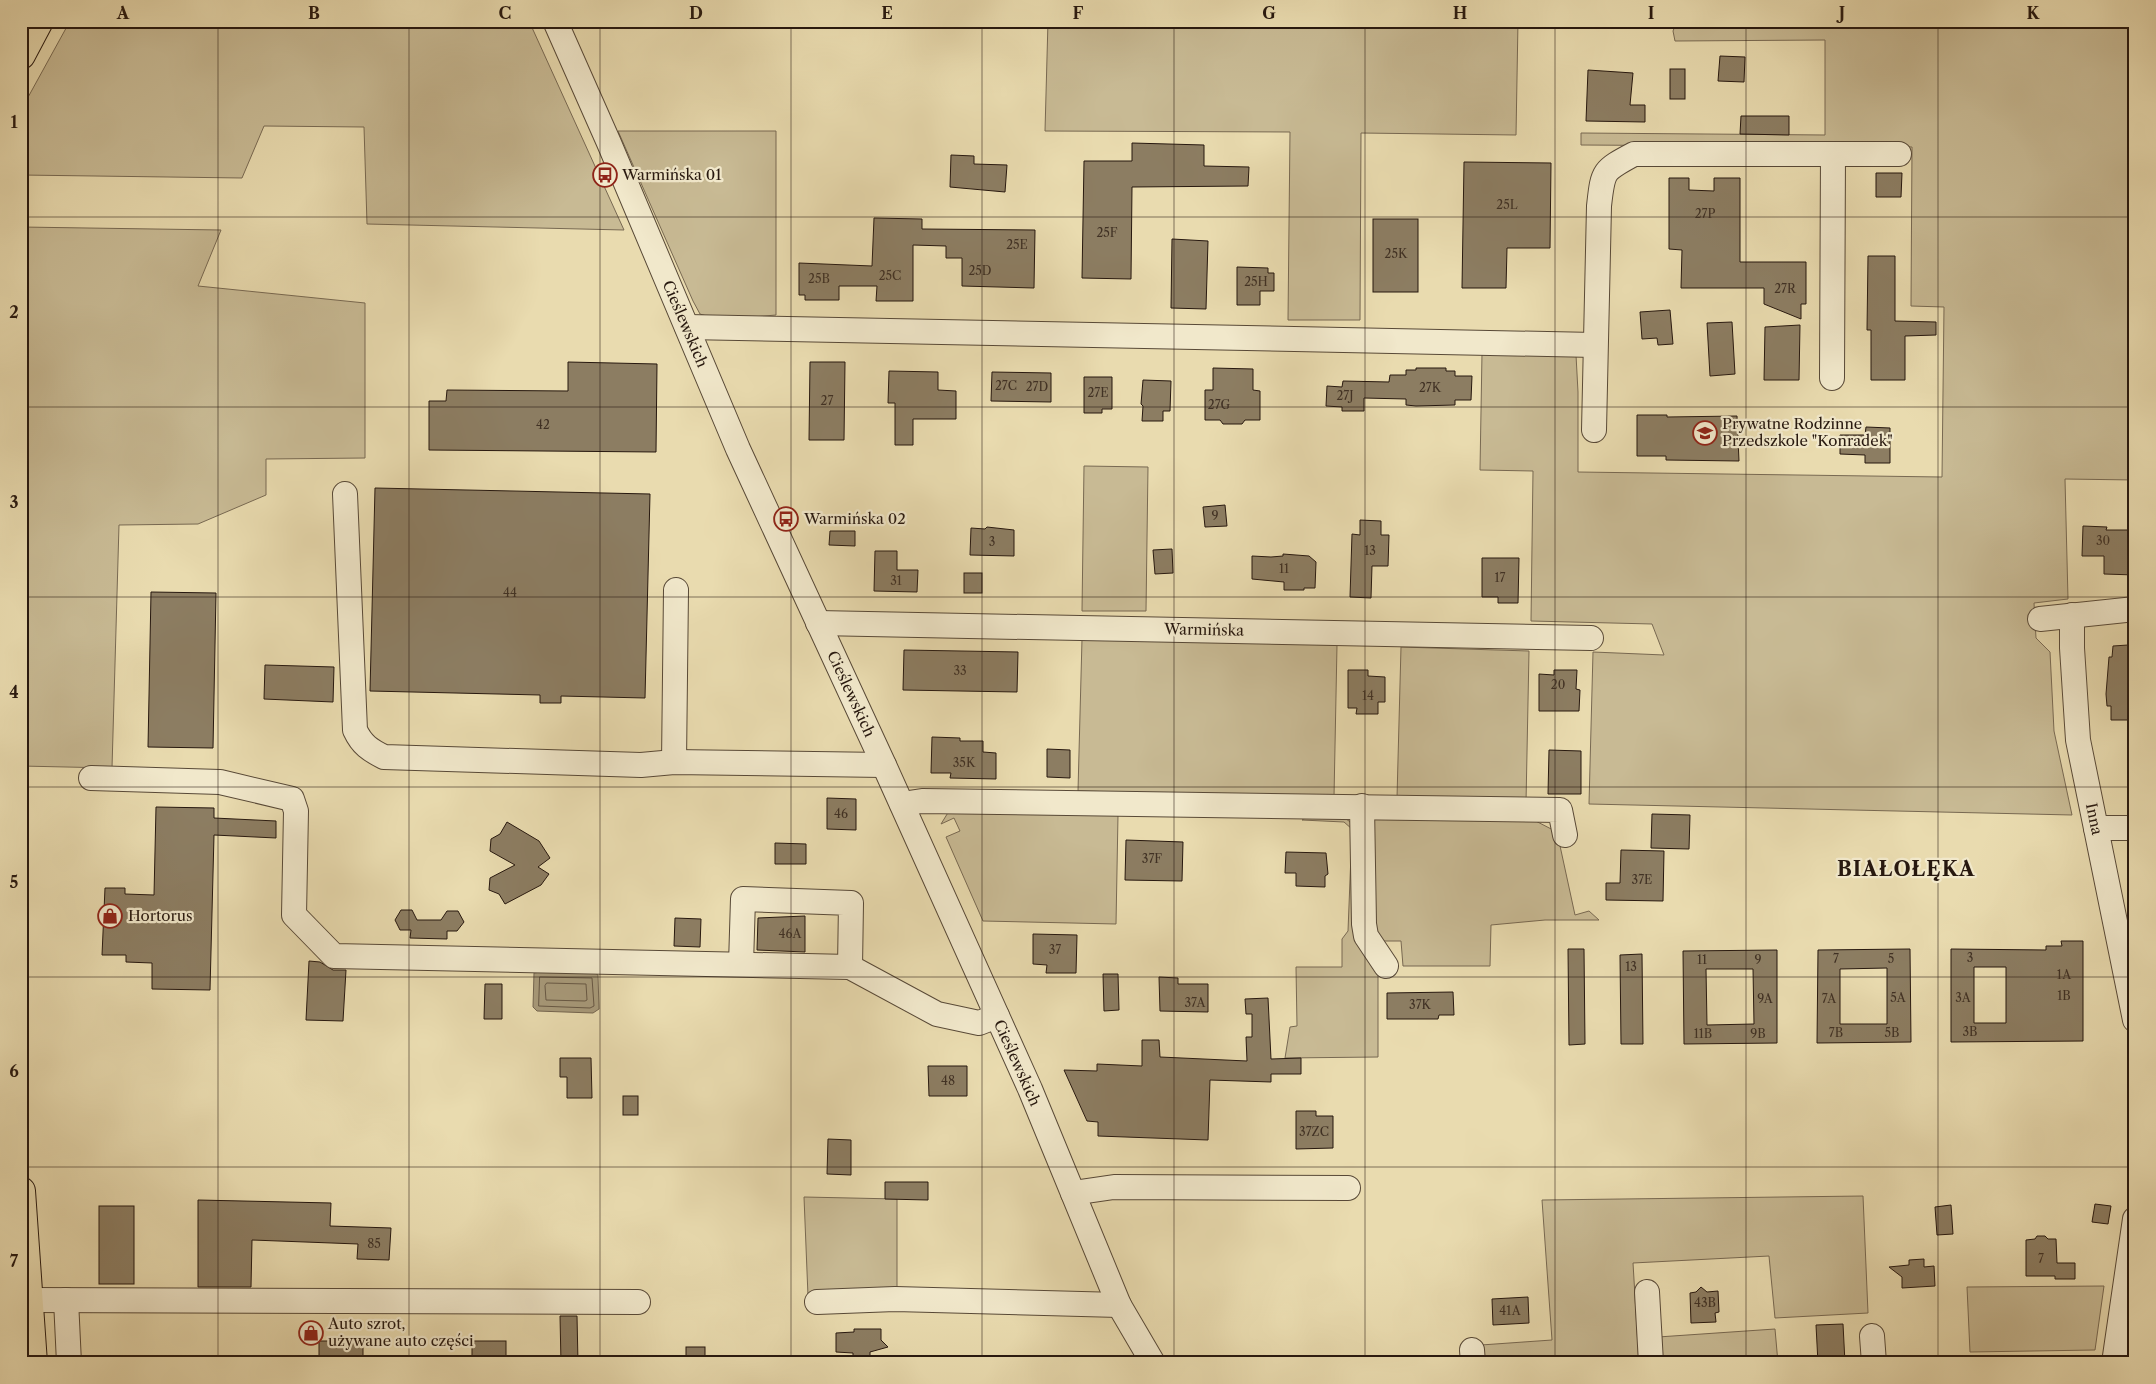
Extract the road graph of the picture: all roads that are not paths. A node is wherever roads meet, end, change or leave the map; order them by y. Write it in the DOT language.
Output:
graph roads {
  1 [pos="39,21"];
  2 [pos="555,21"];
  3 [pos="21,55"];
  4 [pos="1833,154"];
  5 [pos="1899,154"];
  6 [pos="686,327"];
  7 [pos="1595,345"];
  8 [pos="1832,378"];
  9 [pos="1594,430"];
  10 [pos="345,494"];
  11 [pos="676,590"];
  12 [pos="2135,609"];
  13 [pos="2072,615"];
  14 [pos="2040,619"];
  15 [pos="818,623"];
  16 [pos="1591,638"];
  17 [pos="674,762"];
  18 [pos="884,765"];
  19 [pos="91,778"];
  20 [pos="902,804"];
  21 [pos="1362,806"];
  22 [pos="2096,828"];
  23 [pos="2135,828"];
  24 [pos="1565,835"];
  25 [pos="741,964"];
  26 [pos="1386,966"];
  27 [pos="850,967"];
  28 [pos="997,1016"];
  29 [pos="2135,1020"];
  30 [pos="1348,1188"];
  31 [pos="21,1191"];
  32 [pos="1072,1193"];
  33 [pos="2135,1219"];
  34 [pos="1648,1292"];
  35 [pos="28,1300"];
  36 [pos="66,1300"];
  37 [pos="638,1302"];
  38 [pos="817,1302"];
  39 [pos="1118,1305"];
  40 [pos="1872,1336"];
  41 [pos="33,1363"];
  42 [pos="69,1363"];
  43 [pos="1153,1363"];
  44 [pos="1651,1363"];
  45 [pos="1874,1363"];
  46 [pos="2114,1363"];
  1 -- 3 [label="main road"];
  2 -- 6 [label="street, Cieślewskich"];
  4 -- 5 [label="street"];
  4 -- 7 [label="street"];
  4 -- 8 [label="street"];
  6 -- 7 [label="street"];
  6 -- 15 [label="street, Cieślewskich"];
  7 -- 9 [label="street"];
  10 -- 17 [label="street"];
  11 -- 17 [label="street"];
  12 -- 13 [label="street"];
  13 -- 14 [label="street"];
  13 -- 22 [label="street, Inna"];
  15 -- 16 [label="street, Warmińska"];
  15 -- 18 [label="street, Cieślewskich"];
  17 -- 18 [label="street"];
  18 -- 20 [label="street, Cieślewskich"];
  19 -- 25 [label="street"];
  20 -- 21 [label="street"];
  20 -- 28 [label="street, Cieślewskich"];
  21 -- 24 [label="street"];
  21 -- 26 [label="street"];
  22 -- 23 [label="street"];
  22 -- 29 [label="street, Inna"];
  25 -- 27 [label="street"];
  25 -- 27 [label="street"];
  27 -- 28 [label="street"];
  28 -- 32 [label="street, Cieślewskich"];
  30 -- 32 [label="street"];
  31 -- 35 [label="main road"];
  32 -- 39 [label="street, Cieślewskich"];
  33 -- 46 [label="street"];
  34 -- 44 [label="street"];
  35 -- 36 [label="street"];
  35 -- 41 [label="main road"];
  36 -- 37 [label="street"];
  36 -- 42 [label="street"];
  38 -- 39 [label="street"];
  39 -- 43 [label="street, Cieślewskich"];
  40 -- 45 [label="street"];
}
